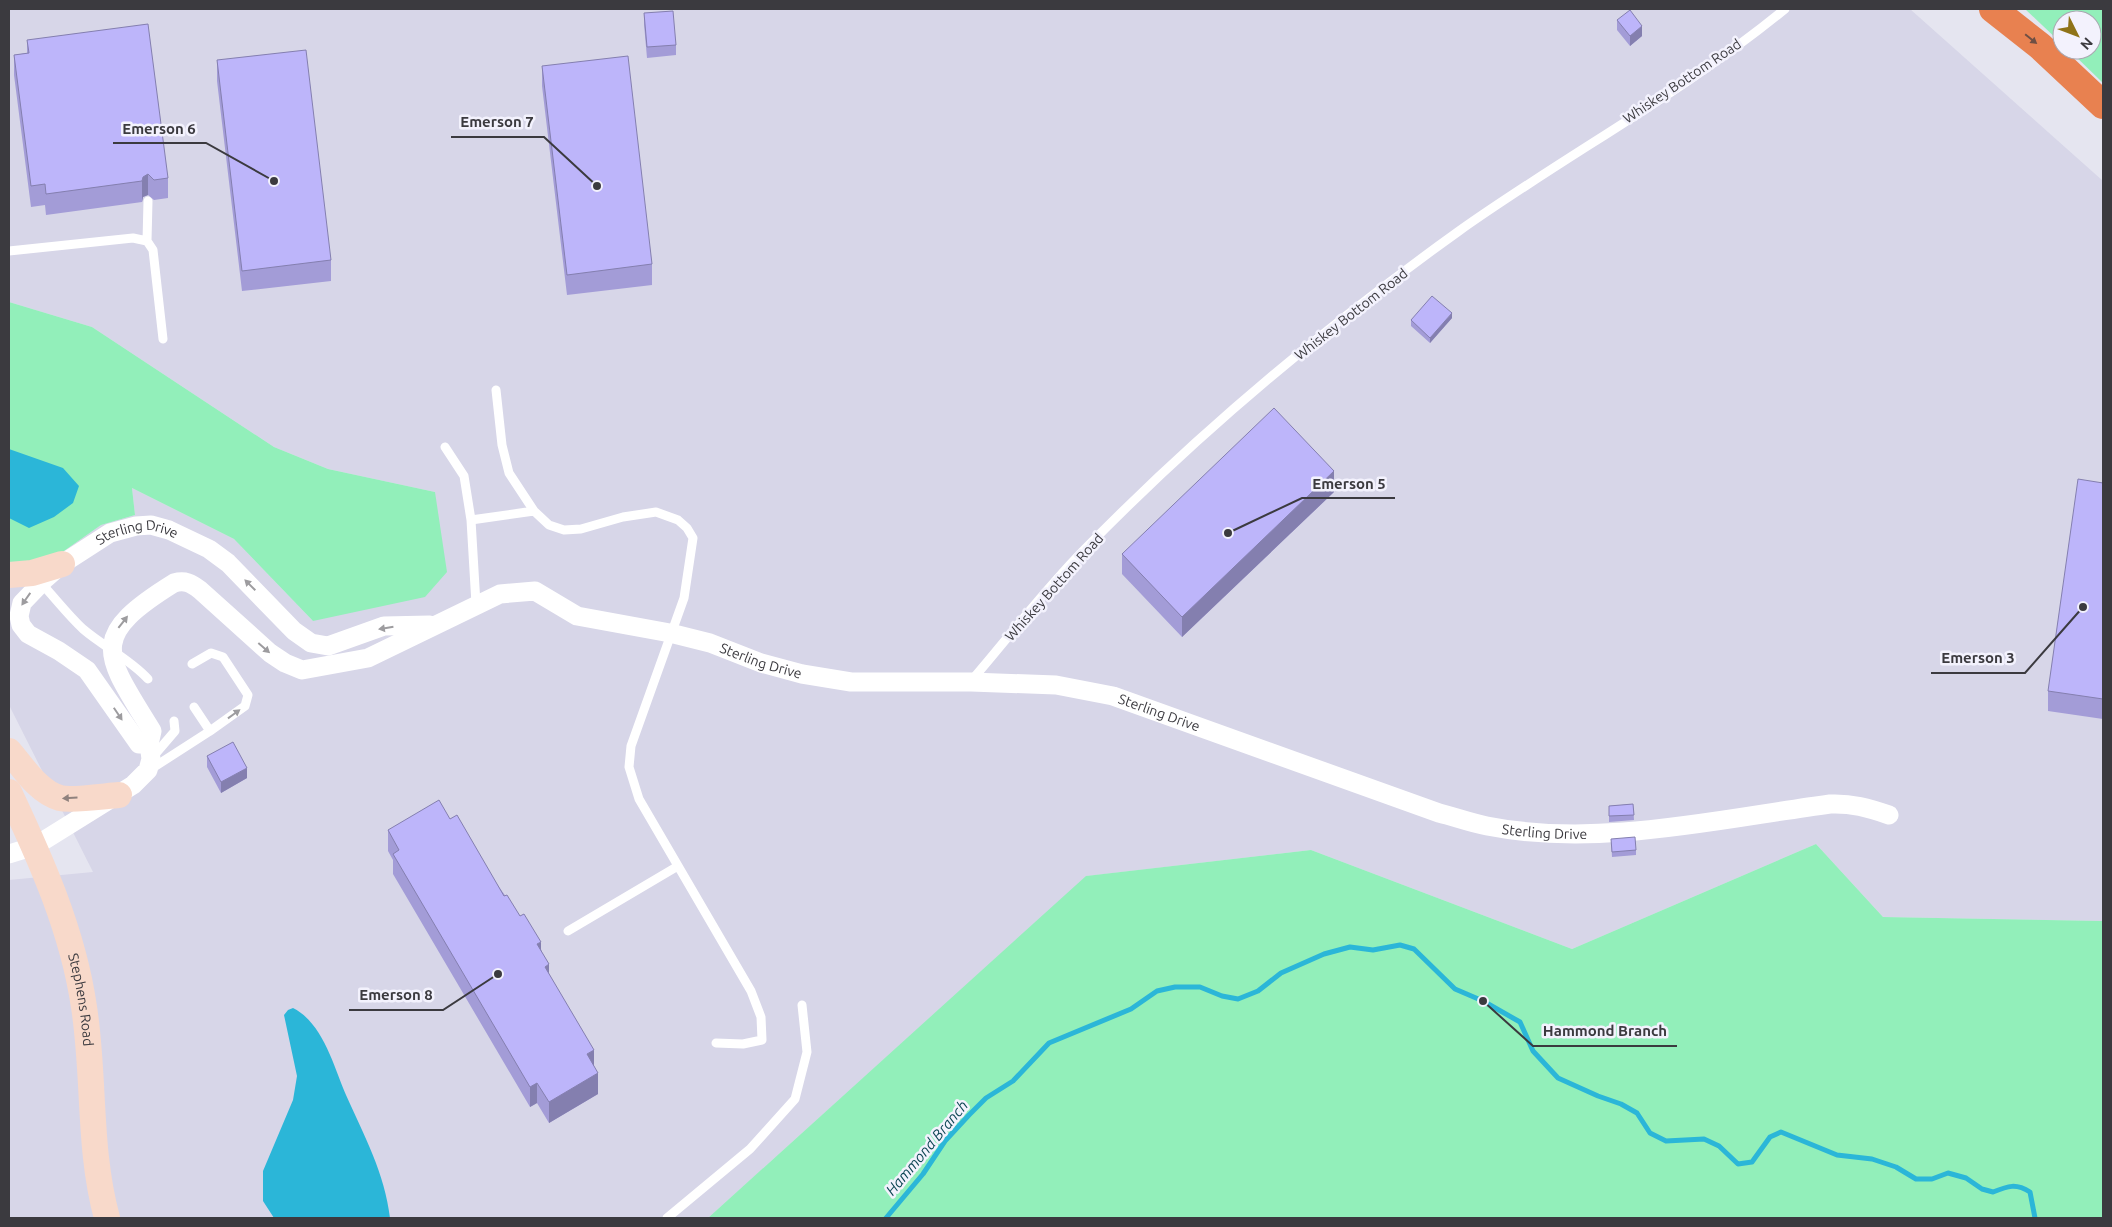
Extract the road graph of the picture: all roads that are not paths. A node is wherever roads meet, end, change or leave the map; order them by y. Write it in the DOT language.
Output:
graph roads {
  1 [pos="1784,9"];
  2 [pos="1992,9"];
  3 [pos="2103,105"];
  4 [pos="148,201"];
  5 [pos="147,242"];
  6 [pos="9,251"];
  7 [pos="163,339"];
  8 [pos="496,390"];
  9 [pos="445,447"];
  10 [pos="534,511"];
  11 [pos="472,520"];
  12 [pos="62,564"];
  13 [pos="9,575"];
  14 [pos="41,583"];
  15 [pos="476,604"];
  16 [pos="434,625"];
  17 [pos="670,633"];
  18 [pos="112,652"];
  19 [pos="192,664"];
  20 [pos="148,679"];
  21 [pos="971,682"];
  22 [pos="194,707"];
  23 [pos="174,721"];
  24 [pos="210,731"];
  25 [pos="9,751"];
  26 [pos="149,758"];
  27 [pos="9,792"];
  28 [pos="119,795"];
  29 [pos="1889,815"];
  30 [pos="34,846"];
  31 [pos="9,854"];
  32 [pos="678,866"];
  33 [pos="568,931"];
  34 [pos="802,1005"];
  35 [pos="716,1043"];
  36 [pos="107,1218"];
  37 [pos="667,1218"];
  1 -- 21 [label="lane, Whiskey Bottom Road"];
  2 -- 3 [label="highway, one-way"];
  4 -- 5 [label="lane"];
  5 -- 6 [label="lane"];
  5 -- 7 [label="lane"];
  8 -- 10 [label="lane"];
  9 -- 11 [label="lane"];
  10 -- 11 [label="lane"];
  10 -- 17 [label="lane"];
  11 -- 15 [label="lane"];
  12 -- 13 [label="street"];
  12 -- 14 [label="street, Sterling Drive"];
  16 -- 12 [label="street, Sterling Drive, one-way"];
  14 -- 18 [label="lane"];
  14 -- 26 [label="street, Sterling Drive, one-way"];
  15 -- 16 [label="street, Sterling Drive"];
  15 -- 17 [label="street, Sterling Drive"];
  18 -- 16 [label="street, Sterling Drive, one-way"];
  17 -- 21 [label="street, Sterling Drive"];
  17 -- 32 [label="lane"];
  18 -- 20 [label="lane"];
  18 -- 26 [label="street"];
  24 -- 19 [label="lane, one-way"];
  21 -- 29 [label="street, Sterling Drive"];
  22 -- 24 [label="lane"];
  23 -- 26 [label="lane"];
  24 -- 26 [label="lane"];
  28 -- 25 [label="street, one-way"];
  26 -- 28 [label="street"];
  27 -- 30 [label="street, Stephens Road"];
  28 -- 30 [label="street"];
  30 -- 31 [label="street"];
  30 -- 36 [label="street, Stephens Road"];
  32 -- 33 [label="lane"];
  32 -- 35 [label="lane"];
  34 -- 37 [label="lane"];
}
